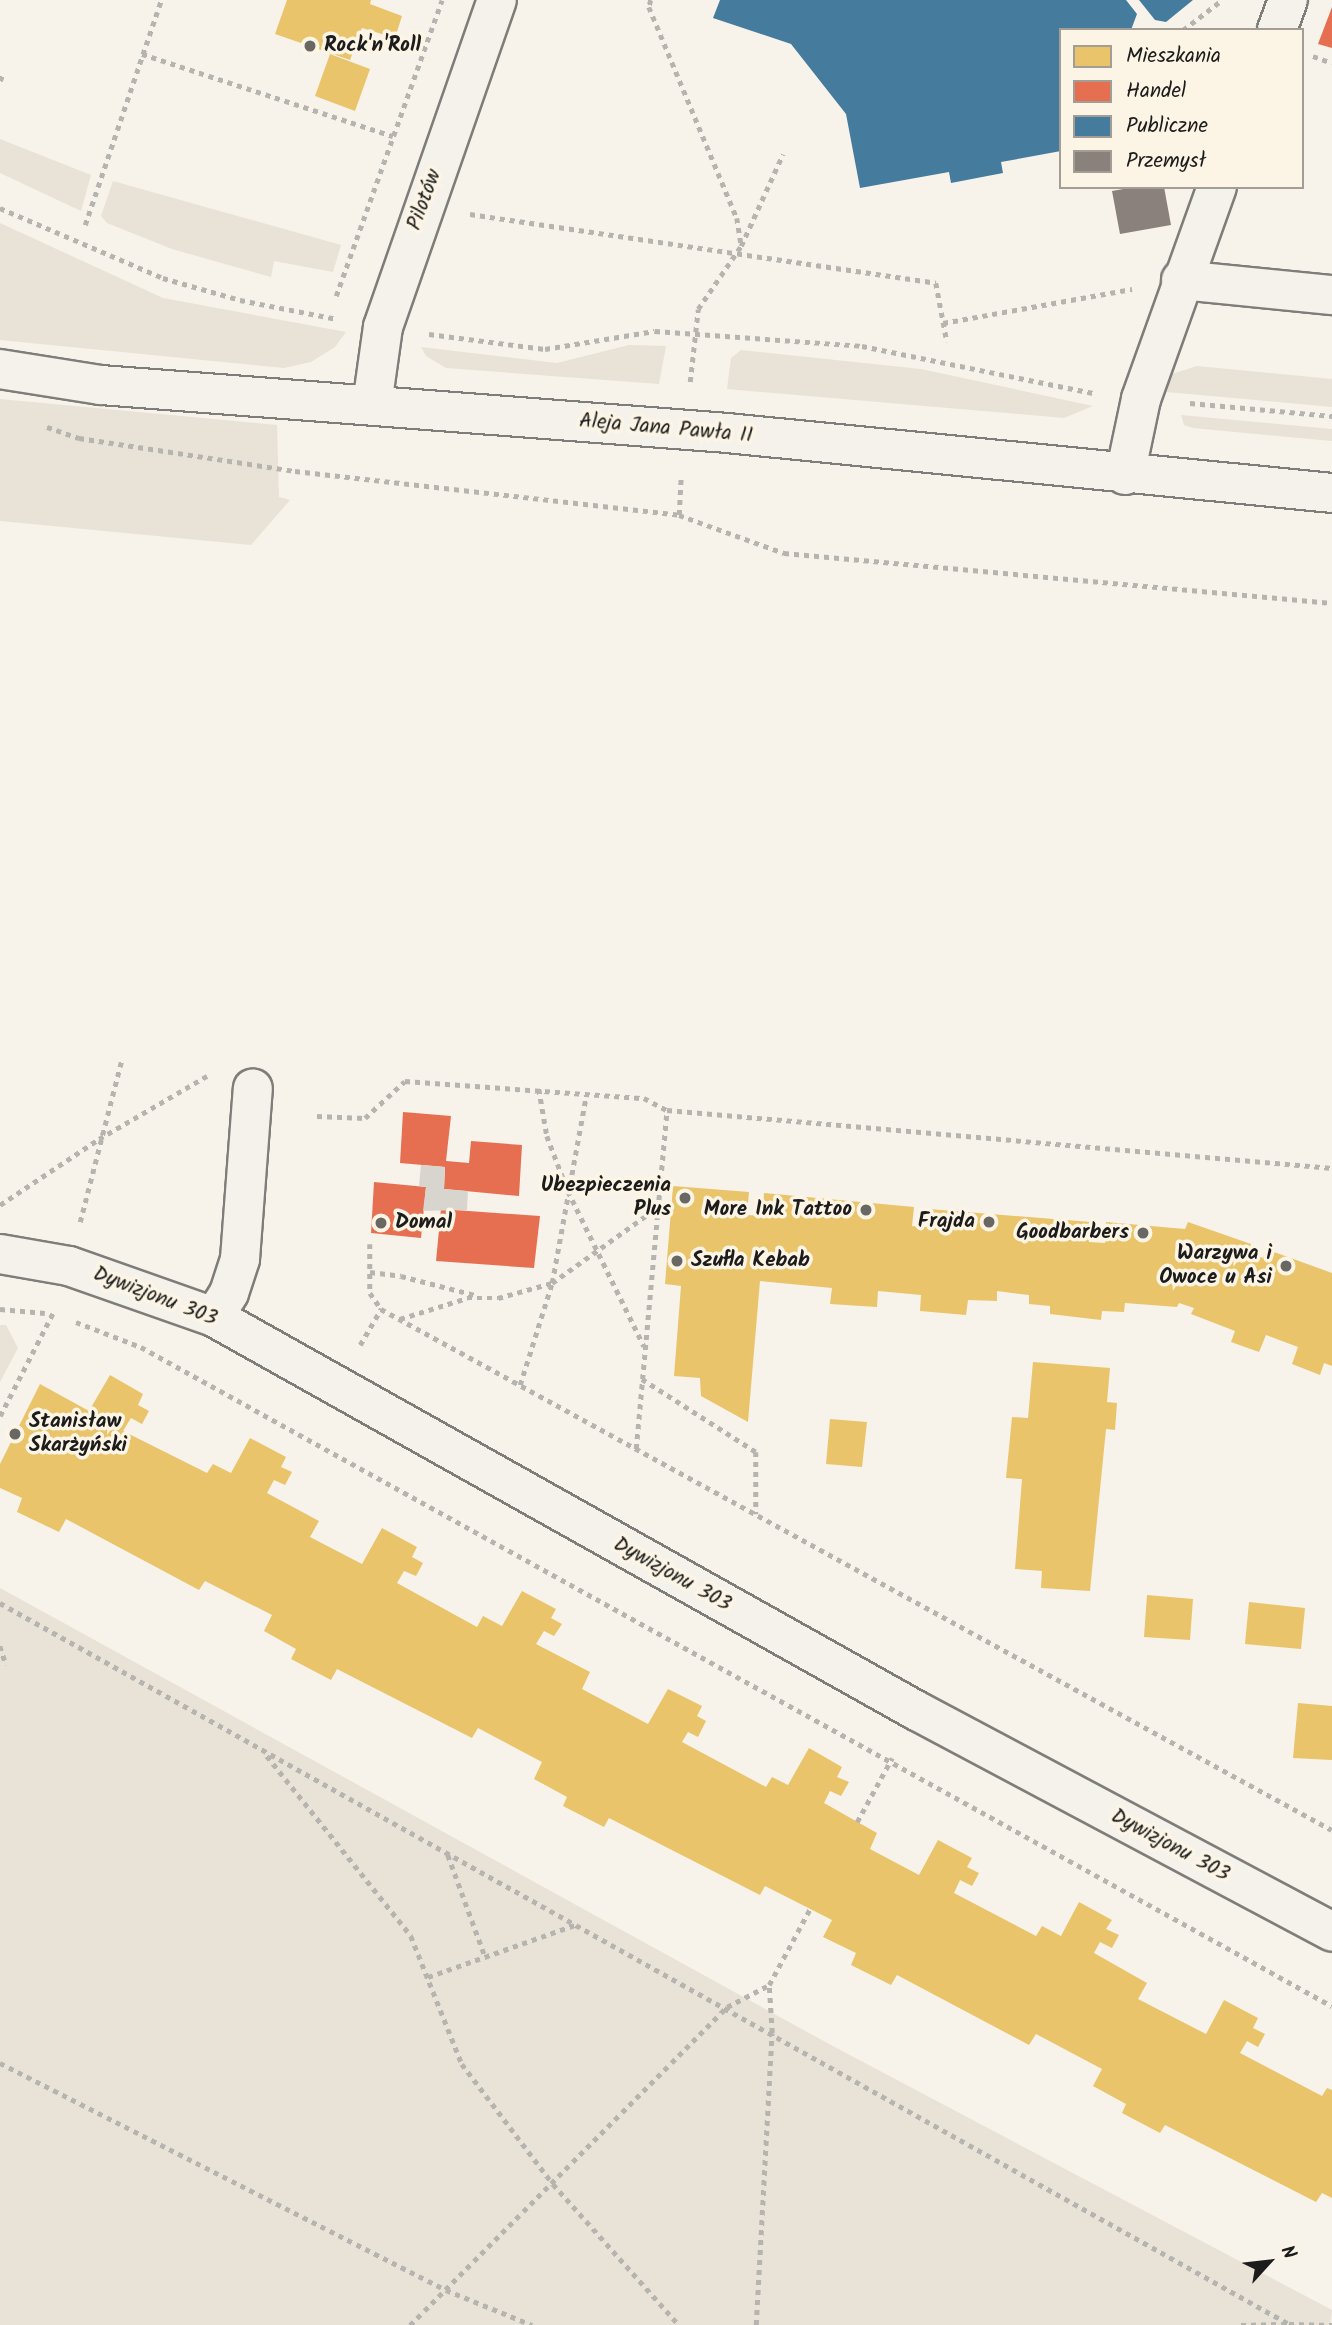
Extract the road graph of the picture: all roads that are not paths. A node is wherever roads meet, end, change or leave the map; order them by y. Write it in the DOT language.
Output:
graph roads {
  1 [pos="497,0"];
  2 [pos="1289,0"];
  3 [pos="1278,28"];
  4 [pos="1216,189"];
  5 [pos="1181,280"];
  6 [pos="1332,295"];
  7 [pos="0,369"];
  8 [pos="372,405"];
  9 [pos="1125,475"];
  10 [pos="1332,493"];
  11 [pos="253,1088"];
  12 [pos="0,1254"];
  13 [pos="214,1317"];
  14 [pos="1332,1932"];
  1 -- 8 [label="street, Pilotów"];
  2 -- 3 [label="street"];
  4 -- 5 [label="street"];
  5 -- 6 [label="street"];
  5 -- 9 [label="street"];
  7 -- 8 [label="street, Aleja Jana Pawła II"];
  8 -- 9 [label="street, Aleja Jana Pawła II"];
  9 -- 10 [label="street, Aleja Jana Pawła II"];
  11 -- 13 [label="street"];
  12 -- 13 [label="street, Dywizjonu 303"];
  13 -- 14 [label="street, Dywizjonu 303"];
}
